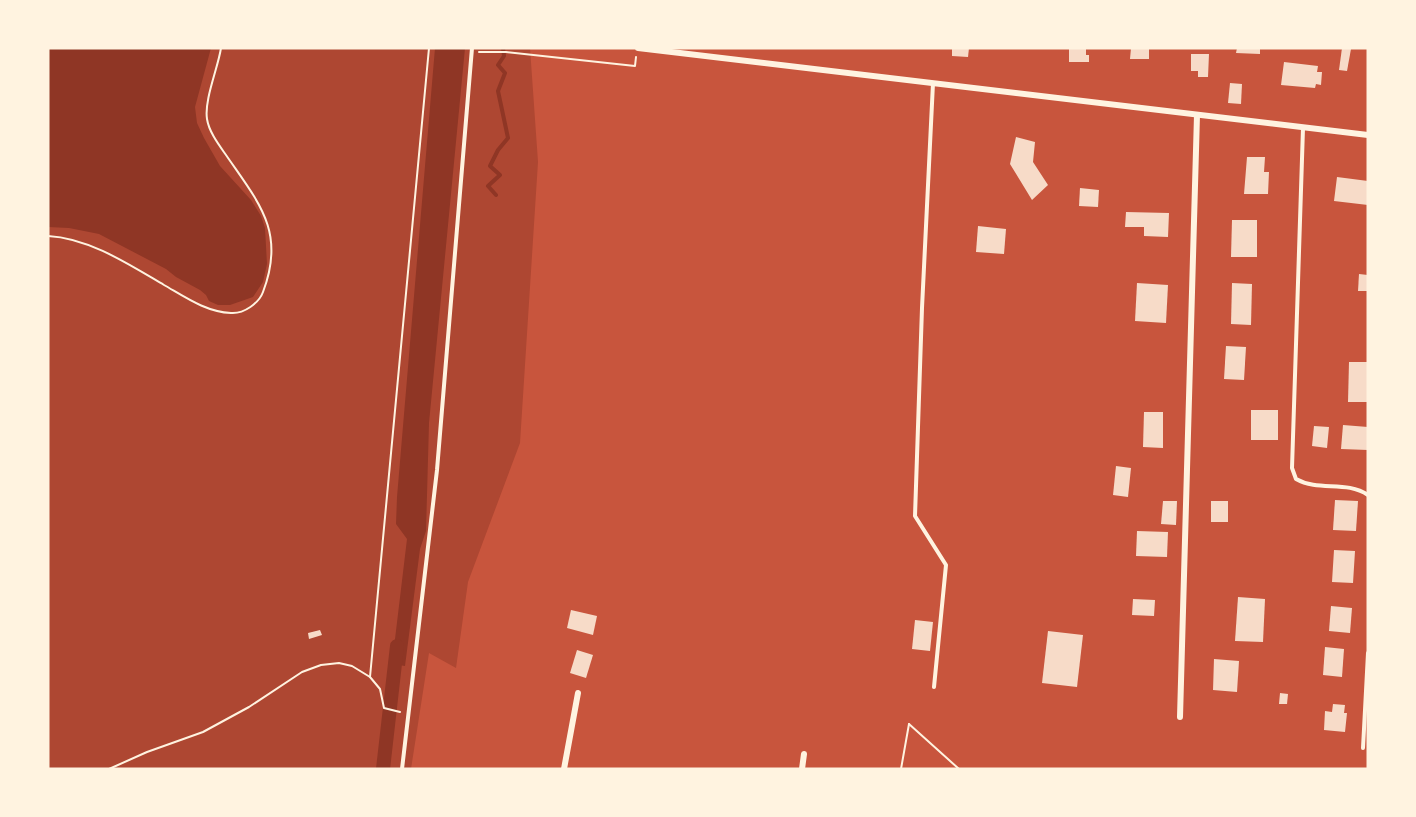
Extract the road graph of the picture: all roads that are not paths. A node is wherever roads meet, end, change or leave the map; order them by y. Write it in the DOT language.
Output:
graph roads {
  1 [pos="637,48"];
  2 [pos="472,50"];
  3 [pos="933,83"];
  4 [pos="1197,115"];
  5 [pos="1303,127"];
  6 [pos="1368,135"];
  7 [pos="1368,495"];
  8 [pos="1368,653"];
  9 [pos="934,687"];
  10 [pos="578,693"];
  11 [pos="1180,717"];
  12 [pos="1363,748"];
  13 [pos="804,754"];
  14 [pos="402,769"];
  15 [pos="564,769"];
  16 [pos="802,769"];
  1 -- 3 [label="street"];
  2 -- 14 [label="lane"];
  3 -- 4 [label="street"];
  3 -- 9 [label="lane"];
  4 -- 5 [label="street"];
  4 -- 11 [label="street"];
  5 -- 6 [label="street"];
  5 -- 7 [label="lane"];
  8 -- 12 [label="lane"];
  10 -- 15 [label="street"];
  13 -- 16 [label="street"];
}
